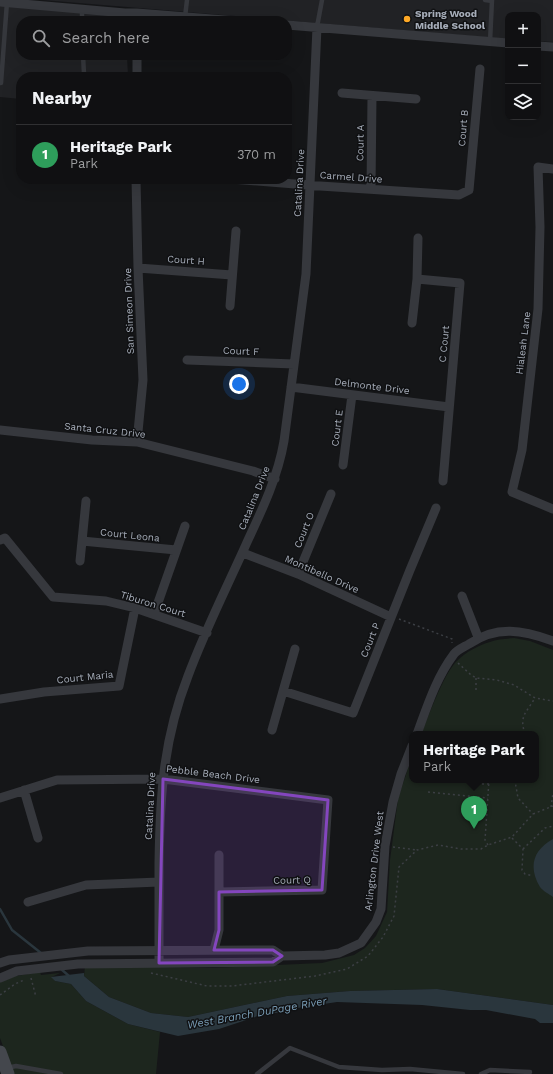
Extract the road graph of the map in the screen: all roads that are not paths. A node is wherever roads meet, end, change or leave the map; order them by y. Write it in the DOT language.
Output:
graph roads {
  1 [pos="187,0"];
  2 [pos="322,0"];
  3 [pos="485,0"];
  4 [pos="492,0"];
  5 [pos="4,2"];
  6 [pos="82,9"];
  7 [pos="82,16"];
  8 [pos="172,16"];
  9 [pos="185,16"];
  10 [pos="292,26"];
  11 [pos="317,28"];
  12 [pos="2,37"];
  13 [pos="490,42"];
  14 [pos="505,43"];
  15 [pos="541,46"];
  16 [pos="553,47"];
  17 [pos="83,60"];
  18 [pos="137,60"];
  19 [pos="480,69"];
  20 [pos="84,72"];
  21 [pos="137,72"];
  22 [pos="0,82"];
  23 [pos="342,94"];
  24 [pos="372,96"];
  25 [pos="416,99"];
  26 [pos="553,170"];
  27 [pos="136,184"];
  28 [pos="291,184"];
  29 [pos="311,186"];
  30 [pos="371,189"];
  31 [pos="469,190"];
  32 [pos="236,231"];
  33 [pos="418,238"];
  34 [pos="138,268"];
  35 [pos="232,275"];
  36 [pos="417,279"];
  37 [pos="230,306"];
  38 [pos="412,323"];
  39 [pos="187,360"];
  40 [pos="294,364"];
  41 [pos="291,387"];
  42 [pos="352,395"];
  43 [pos="449,407"];
  44 [pos="0,430"];
  45 [pos="137,442"];
  46 [pos="343,465"];
  47 [pos="275,479"];
  48 [pos="443,481"];
  49 [pos="331,494"];
  50 [pos="86,501"];
  51 [pos="436,508"];
  52 [pos="553,510"];
  53 [pos="185,526"];
  54 [pos="0,540"];
  55 [pos="82,540"];
  56 [pos="176,550"];
  57 [pos="243,553"];
  58 [pos="80,561"];
  59 [pos="298,574"];
  60 [pos="462,596"];
  61 [pos="136,608"];
  62 [pos="154,614"];
  63 [pos="391,617"];
  64 [pos="207,633"];
  65 [pos="478,637"];
  66 [pos="553,641"];
  67 [pos="295,649"];
  68 [pos="283,691"];
  69 [pos="1,696"];
  70 [pos="272,730"];
  71 [pos="418,731"];
  72 [pos="409,754"];
  73 [pos="163,779"];
  74 [pos="24,790"];
  75 [pos="0,798"];
  76 [pos="328,800"];
  77 [pos="38,838"];
  78 [pos="219,855"];
  79 [pos="159,882"];
  80 [pos="219,892"];
  81 [pos="28,902"];
  82 [pos="214,950"];
  83 [pos="159,951"];
  84 [pos="282,956"];
  85 [pos="0,963"];
  86 [pos="159,963"];
  87 [pos="0,978"];
  88 [pos="0,1052"];
  89 [pos="5,1071"];
  90 [pos="530,1072"];
  91 [pos="61,1074"];
  92 [pos="257,1074"];
  93 [pos="463,1074"];
  94 [pos="481,1074"];
  1 -- 9 [label="lane"];
  2 -- 11 [label="lane"];
  3 -- 4 [label="lane"];
  4 -- 13 [label="lane"];
  5 -- 6 [label="street"];
  5 -- 12 [label="lane"];
  6 -- 7 [label="lane"];
  6 -- 8 [label="street"];
  10 -- 11 [label="street"];
  11 -- 13 [label="street"];
  11 -- 29 [label="street, Catalina Drive"];
  12 -- 22 [label="lane"];
  13 -- 14 [label="street"];
  15 -- 16 [label="street"];
  17 -- 20 [label="lane"];
  18 -- 21 [label="street"];
  19 -- 31 [label="street, Court B"];
  23 -- 24 [label="street"];
  24 -- 25 [label="street"];
  24 -- 30 [label="street, Court A"];
  26 -- 52 [label="street, Hialeah Lane"];
  27 -- 34 [label="street, San Simeon Drive"];
  28 -- 29 [label="street, Carmel Drive"];
  29 -- 30 [label="street, Carmel Drive"];
  29 -- 40 [label="street, Catalina Drive"];
  30 -- 31 [label="street, Carmel Drive"];
  32 -- 35 [label="street"];
  33 -- 36 [label="street"];
  34 -- 35 [label="street, Court H"];
  34 -- 45 [label="street, San Simeon Drive"];
  35 -- 37 [label="street"];
  36 -- 38 [label="street"];
  36 -- 43 [label="street, C Court"];
  39 -- 40 [label="street, Court F"];
  40 -- 41 [label="street, Catalina Drive"];
  41 -- 42 [label="street, Delmonte Drive"];
  41 -- 47 [label="street, Catalina Drive"];
  42 -- 43 [label="street, Delmonte Drive"];
  42 -- 46 [label="street, Court E"];
  43 -- 48 [label="street, C Court"];
  44 -- 45 [label="street, Santa Cruz Drive"];
  45 -- 47 [label="street, Santa Cruz Drive"];
  47 -- 57 [label="street, Catalina Drive"];
  49 -- 59 [label="street, Court O"];
  50 -- 55 [label="street"];
  51 -- 63 [label="street, Court P"];
  53 -- 56 [label="street"];
  54 -- 61 [label="street, Tiburon Court"];
  55 -- 56 [label="street, Court Leona"];
  55 -- 58 [label="street"];
  56 -- 62 [label="street"];
  57 -- 59 [label="street, Montibello Drive"];
  57 -- 64 [label="street, Catalina Drive"];
  59 -- 63 [label="street, Montibello Drive"];
  60 -- 65 [label="street"];
  61 -- 62 [label="street, Tiburon Court"];
  61 -- 69 [label="street, Court Maria"];
  62 -- 64 [label="street, Tiburon Court"];
  63 -- 68 [label="street, Court P"];
  64 -- 73 [label="street, Catalina Drive"];
  65 -- 66 [label="street"];
  65 -- 71 [label="street"];
  67 -- 68 [label="street"];
  68 -- 70 [label="street"];
  72 -- 84 [label="street, Arlington Drive West"];
  73 -- 74 [label="street, Pebble Beach Drive"];
  73 -- 76 [label="street, Pebble Beach Drive"];
  73 -- 79 [label="street, Catalina Drive"];
  74 -- 75 [label="street, Pebble Beach Drive"];
  74 -- 77 [label="street"];
  76 -- 80 [label="street, Court Q"];
  78 -- 80 [label="street"];
  79 -- 81 [label="street"];
  79 -- 83 [label="street, Catalina Drive"];
  80 -- 82 [label="street"];
  82 -- 83 [label="street, Arlington Drive West"];
  82 -- 84 [label="street, Arlington Drive West"];
  83 -- 85 [label="street, Arlington Drive West"];
  83 -- 86 [label="street, Catalina Drive"];
  84 -- 86 [label="street, Arlington Drive West"];
  86 -- 87 [label="street, Arlington Drive West"];
  88 -- 89 [label="main road"];
  89 -- 91 [label="lane"];
  90 -- 94 [label="lane"];
  92 -- 93 [label="lane"];
}
